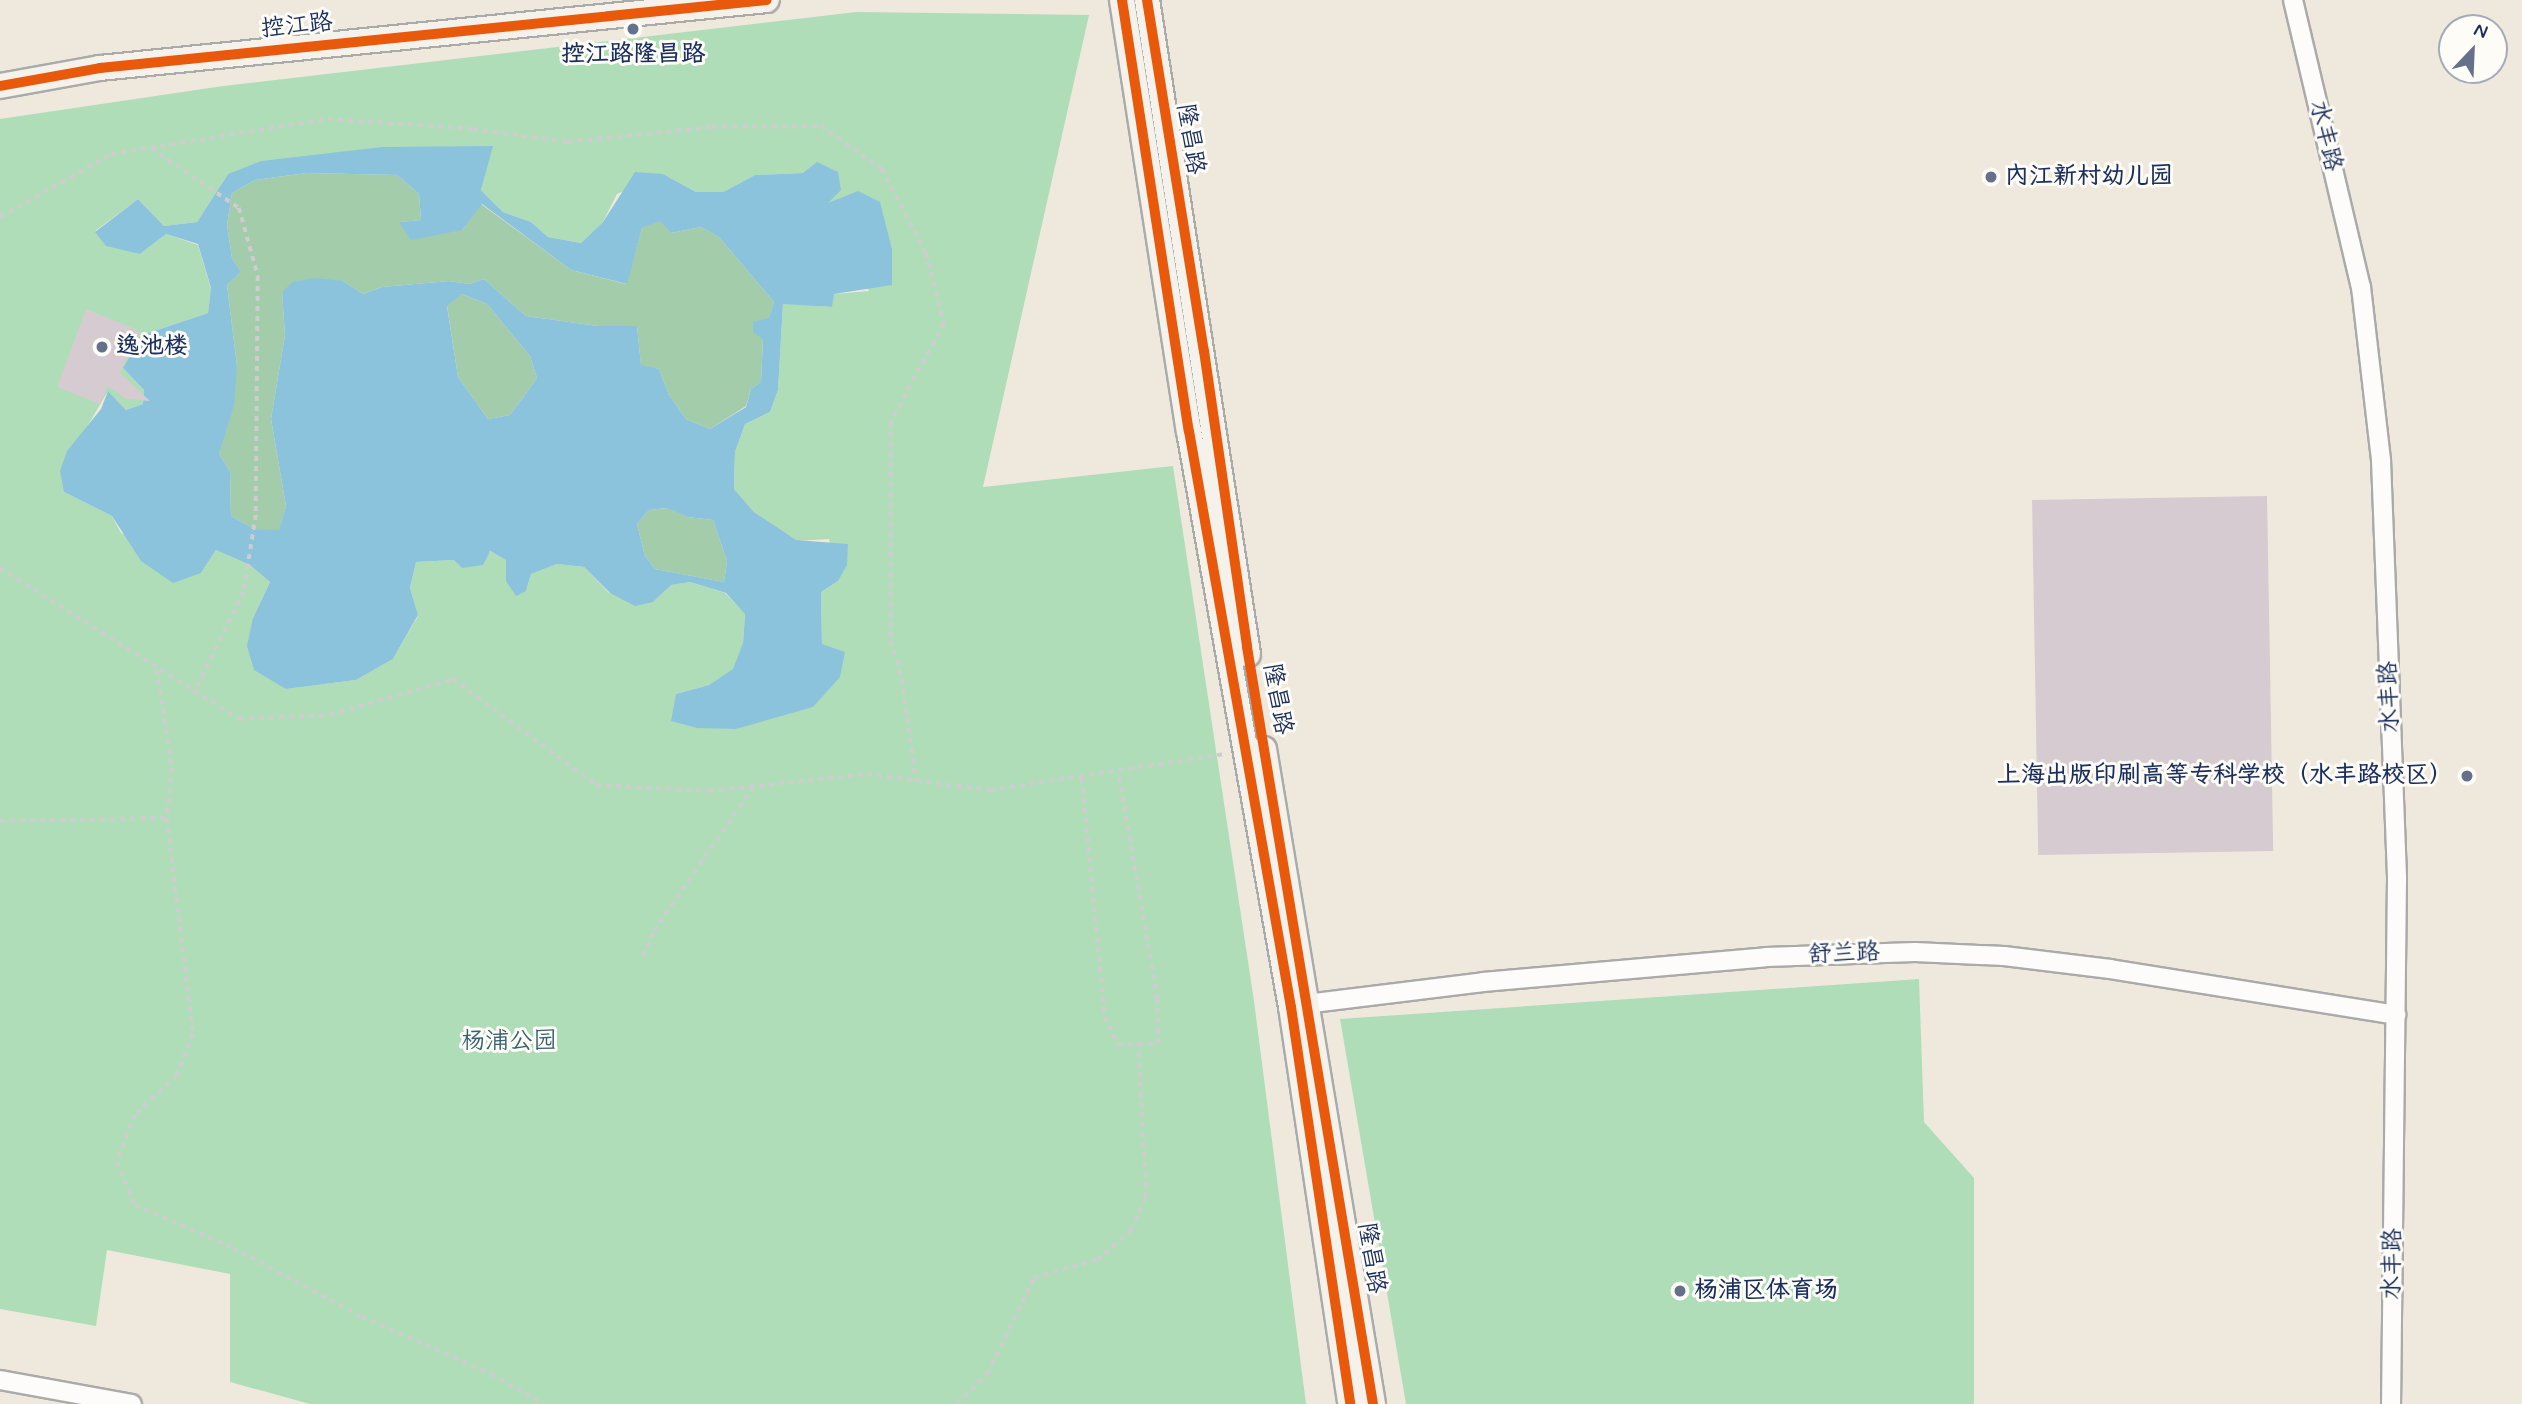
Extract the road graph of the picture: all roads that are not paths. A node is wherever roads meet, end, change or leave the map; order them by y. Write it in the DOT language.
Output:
graph roads {
  1 [pos="767,0"];
  2 [pos="1122,0"];
  3 [pos="1147,0"];
  4 [pos="2293,0"];
  5 [pos="0,86"];
  6 [pos="1300,1005"];
  7 [pos="2396,1015"];
  8 [pos="0,1380"];
  9 [pos="132,1404"];
  10 [pos="1350,1404"];
  11 [pos="1373,1404"];
  12 [pos="2391,1404"];
  1 -- 5 [label="main road, 控江路"];
  2 -- 6 [label="main road, 隆昌路"];
  3 -- 6 [label="main road, 隆昌路"];
  4 -- 7 [label="street, 水丰路"];
  6 -- 7 [label="street, 舒兰路"];
  6 -- 10 [label="main road, 隆昌路"];
  6 -- 11 [label="main road, 隆昌路"];
  7 -- 12 [label="street, 水丰路"];
  8 -- 9 [label="street"];
}
